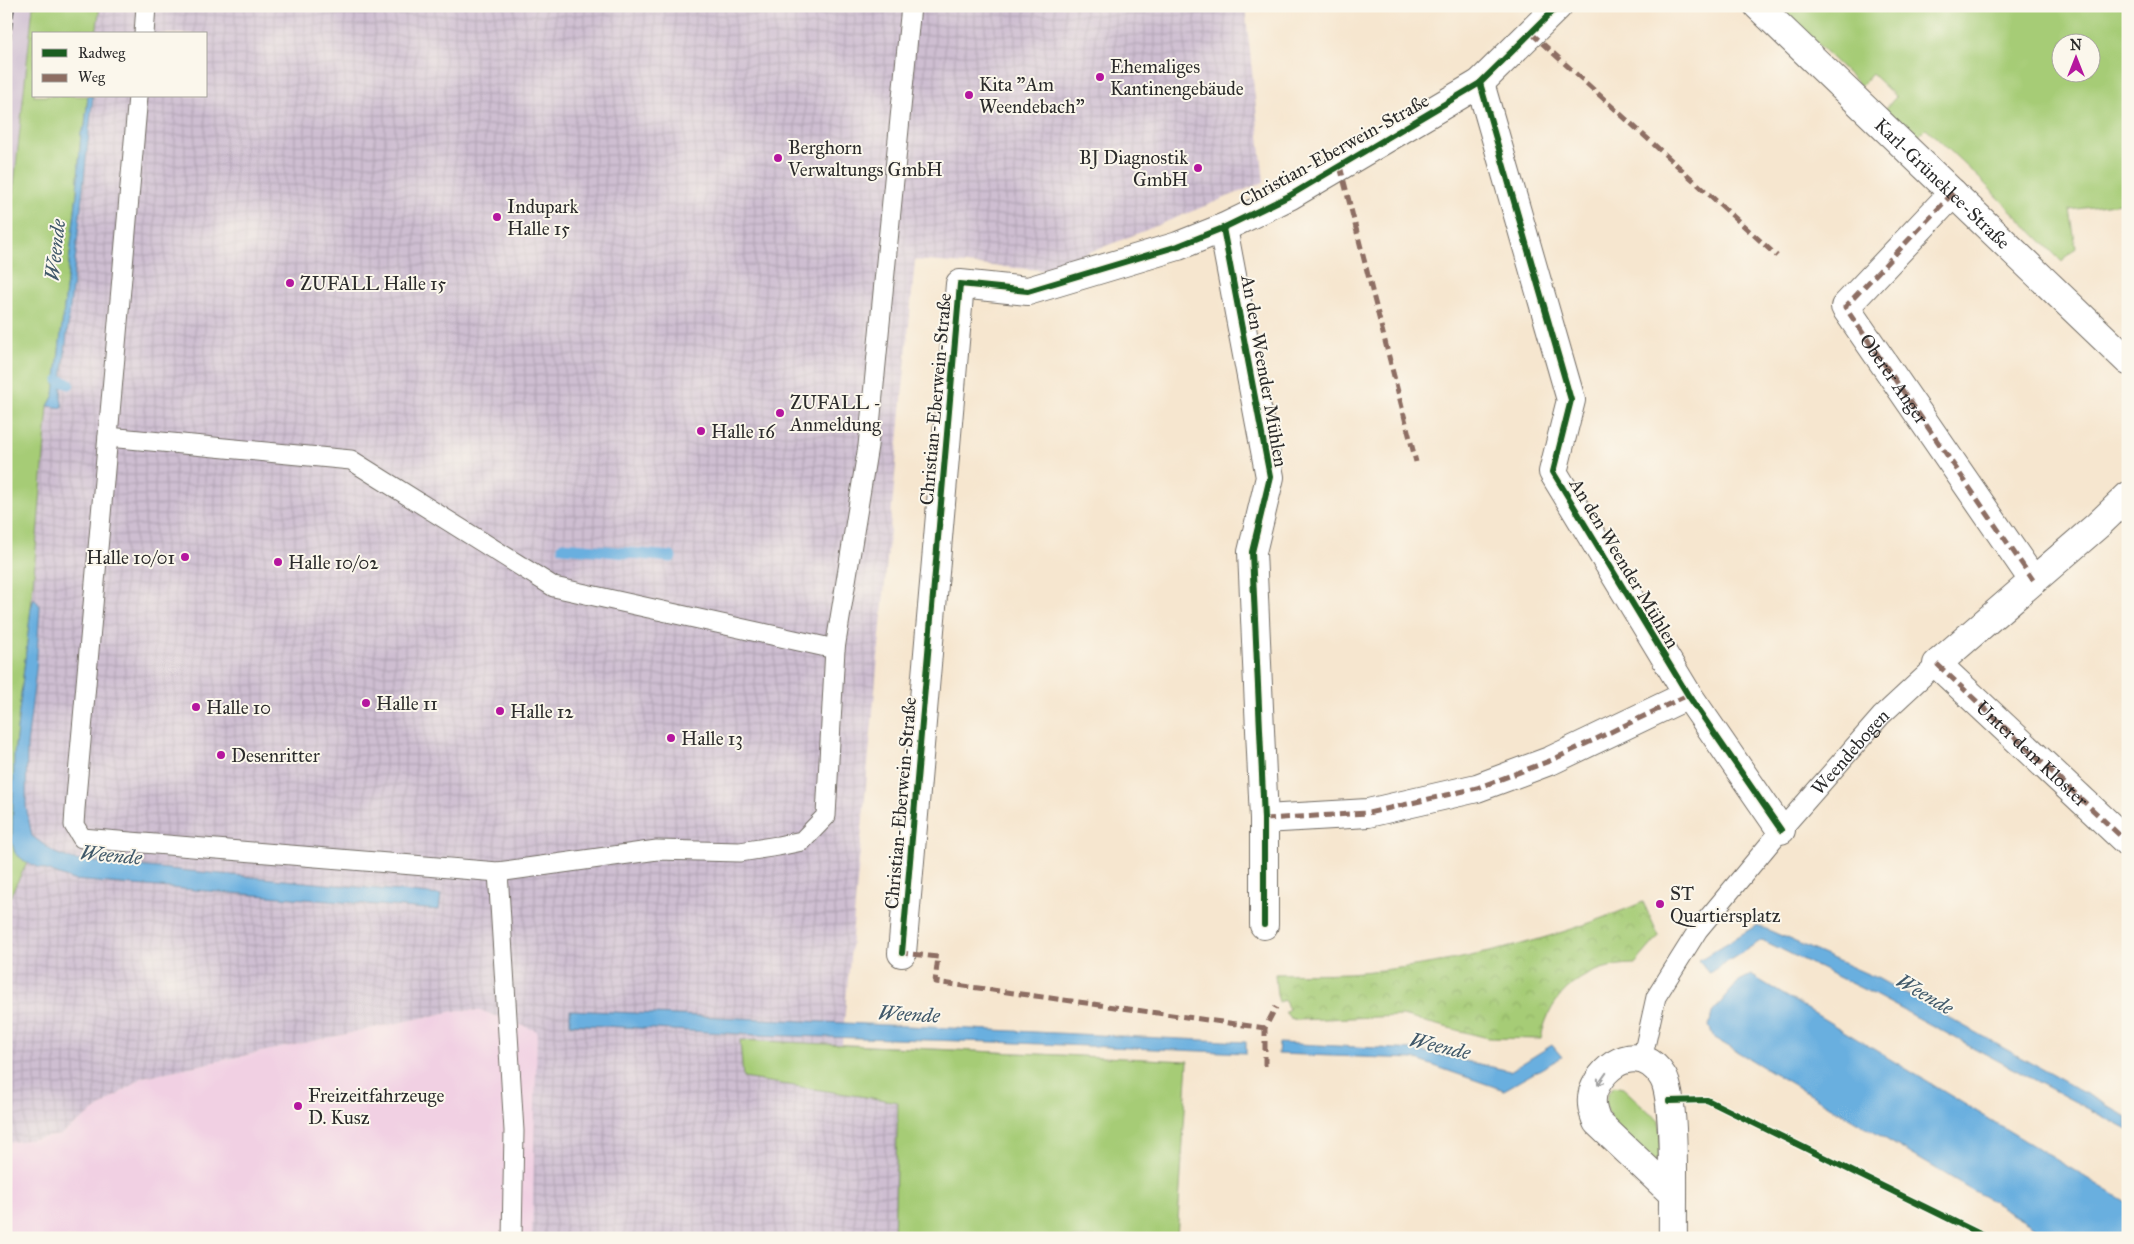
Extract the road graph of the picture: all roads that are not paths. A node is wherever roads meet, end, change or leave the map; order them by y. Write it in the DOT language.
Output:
graph roads {
  1 [pos="146,6"];
  2 [pos="910,6"];
  3 [pos="1558,6"];
  4 [pos="1758,6"];
  5 [pos="144,32"];
  6 [pos="1480,83"];
  7 [pos="138,98"];
  8 [pos="1953,193"];
  9 [pos="1223,228"];
  10 [pos="2128,361"];
  11 [pos="108,437"];
  12 [pos="2128,496"];
  13 [pos="2033,580"];
  14 [pos="835,649"];
  15 [pos="1937,664"];
  16 [pos="1688,695"];
  17 [pos="1264,819"];
  18 [pos="1782,830"];
  19 [pos="2128,843"];
  20 [pos="498,872"];
  21 [pos="1264,925"];
  22 [pos="902,953"];
  23 [pos="1642,1060"];
  24 [pos="1672,1193"];
  25 [pos="512,1238"];
  26 [pos="1673,1238"];
  1 -- 5 [label="lane"];
  2 -- 14 [label="lane"];
  3 -- 6 [label="street, Christian-Eberwein-Straße"];
  4 -- 8 [label="street, Karl-Grüneklee-Straße"];
  6 -- 9 [label="street, Christian-Eberwein-Straße"];
  6 -- 16 [label="street, An den Weender Mühlen"];
  7 -- 11 [label="lane"];
  8 -- 10 [label="street, Karl-Grüneklee-Straße"];
  8 -- 13 [label="street, Oberer Anger"];
  9 -- 17 [label="street, An den Weender Mühlen"];
  9 -- 22 [label="street, Christian-Eberwein-Straße"];
  11 -- 14 [label="lane"];
  11 -- 20 [label="lane"];
  12 -- 13 [label="street, Weendebogen"];
  13 -- 15 [label="street, Weendebogen"];
  14 -- 20 [label="lane"];
  15 -- 18 [label="lane, Weendebogen"];
  15 -- 19 [label="street, Unter dem Kloster"];
  16 -- 17 [label="street"];
  16 -- 18 [label="street, An den Weender Mühlen"];
  17 -- 21 [label="street, An den Weender Mühlen"];
  18 -- 23 [label="lane, Weendebogen"];
  20 -- 25 [label="lane"];
  23 -- 24 [label="street"];
  23 -- 24 [label="street, one-way"];
  24 -- 26 [label="street"];
}
